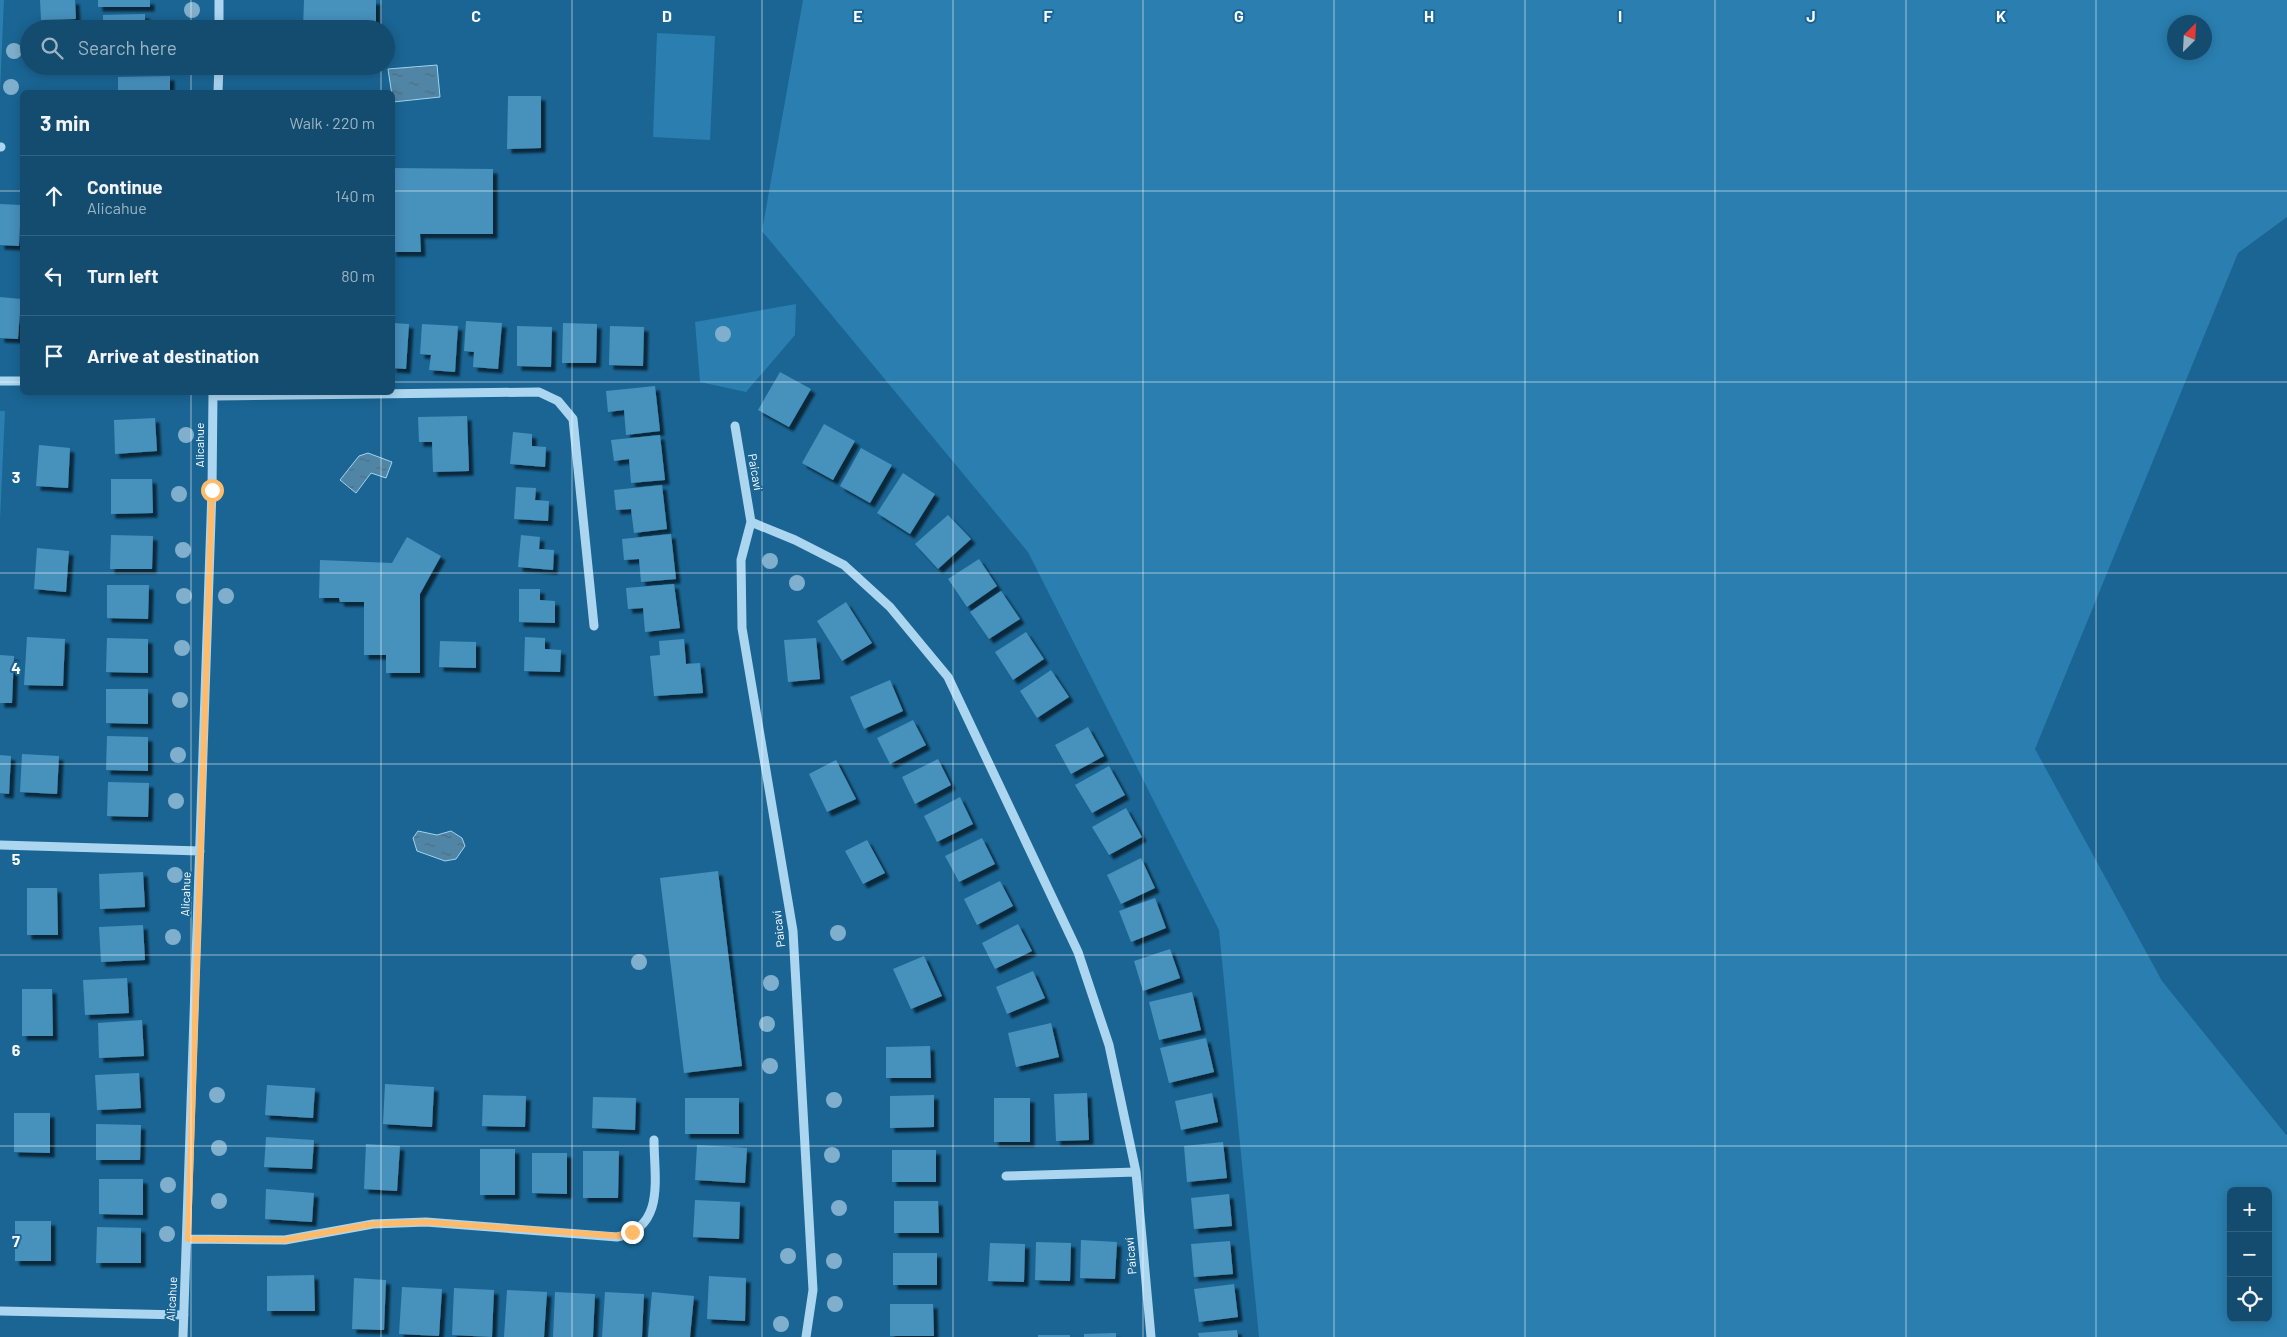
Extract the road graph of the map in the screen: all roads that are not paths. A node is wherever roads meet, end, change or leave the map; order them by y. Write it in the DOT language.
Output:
graph roads {
  1 [pos="219,0"];
  2 [pos="219,20"];
  3 [pos="218,75"];
  4 [pos="218,90"];
  5 [pos="0,381"];
  6 [pos="20,381"];
  7 [pos="395,393"];
  8 [pos="213,395"];
  9 [pos="735,426"];
  10 [pos="751,522"];
  11 [pos="594,626"];
  12 [pos="0,845"];
  13 [pos="200,851"];
  14 [pos="654,1140"];
  15 [pos="1136,1172"];
  16 [pos="1006,1176"];
  17 [pos="188,1239"];
  18 [pos="0,1311"];
  19 [pos="184,1314"];
  20 [pos="183,1337"];
  21 [pos="806,1337"];
  22 [pos="1152,1337"];
  1 -- 2 [label="street"];
  3 -- 4 [label="street"];
  5 -- 6 [label="street"];
  7 -- 11 [label="street"];
  8 -- 13 [label="street, Alicahue"];
  9 -- 10 [label="street, Paicaví"];
  10 -- 15 [label="street, Paicaví"];
  10 -- 21 [label="street, Paicaví"];
  12 -- 13 [label="street"];
  13 -- 17 [label="street, Alicahue"];
  14 -- 17 [label="street"];
  15 -- 16 [label="street"];
  15 -- 22 [label="street, Paicaví"];
  17 -- 19 [label="street, Alicahue"];
  18 -- 19 [label="street"];
  19 -- 20 [label="street, Alicahue"];
}
